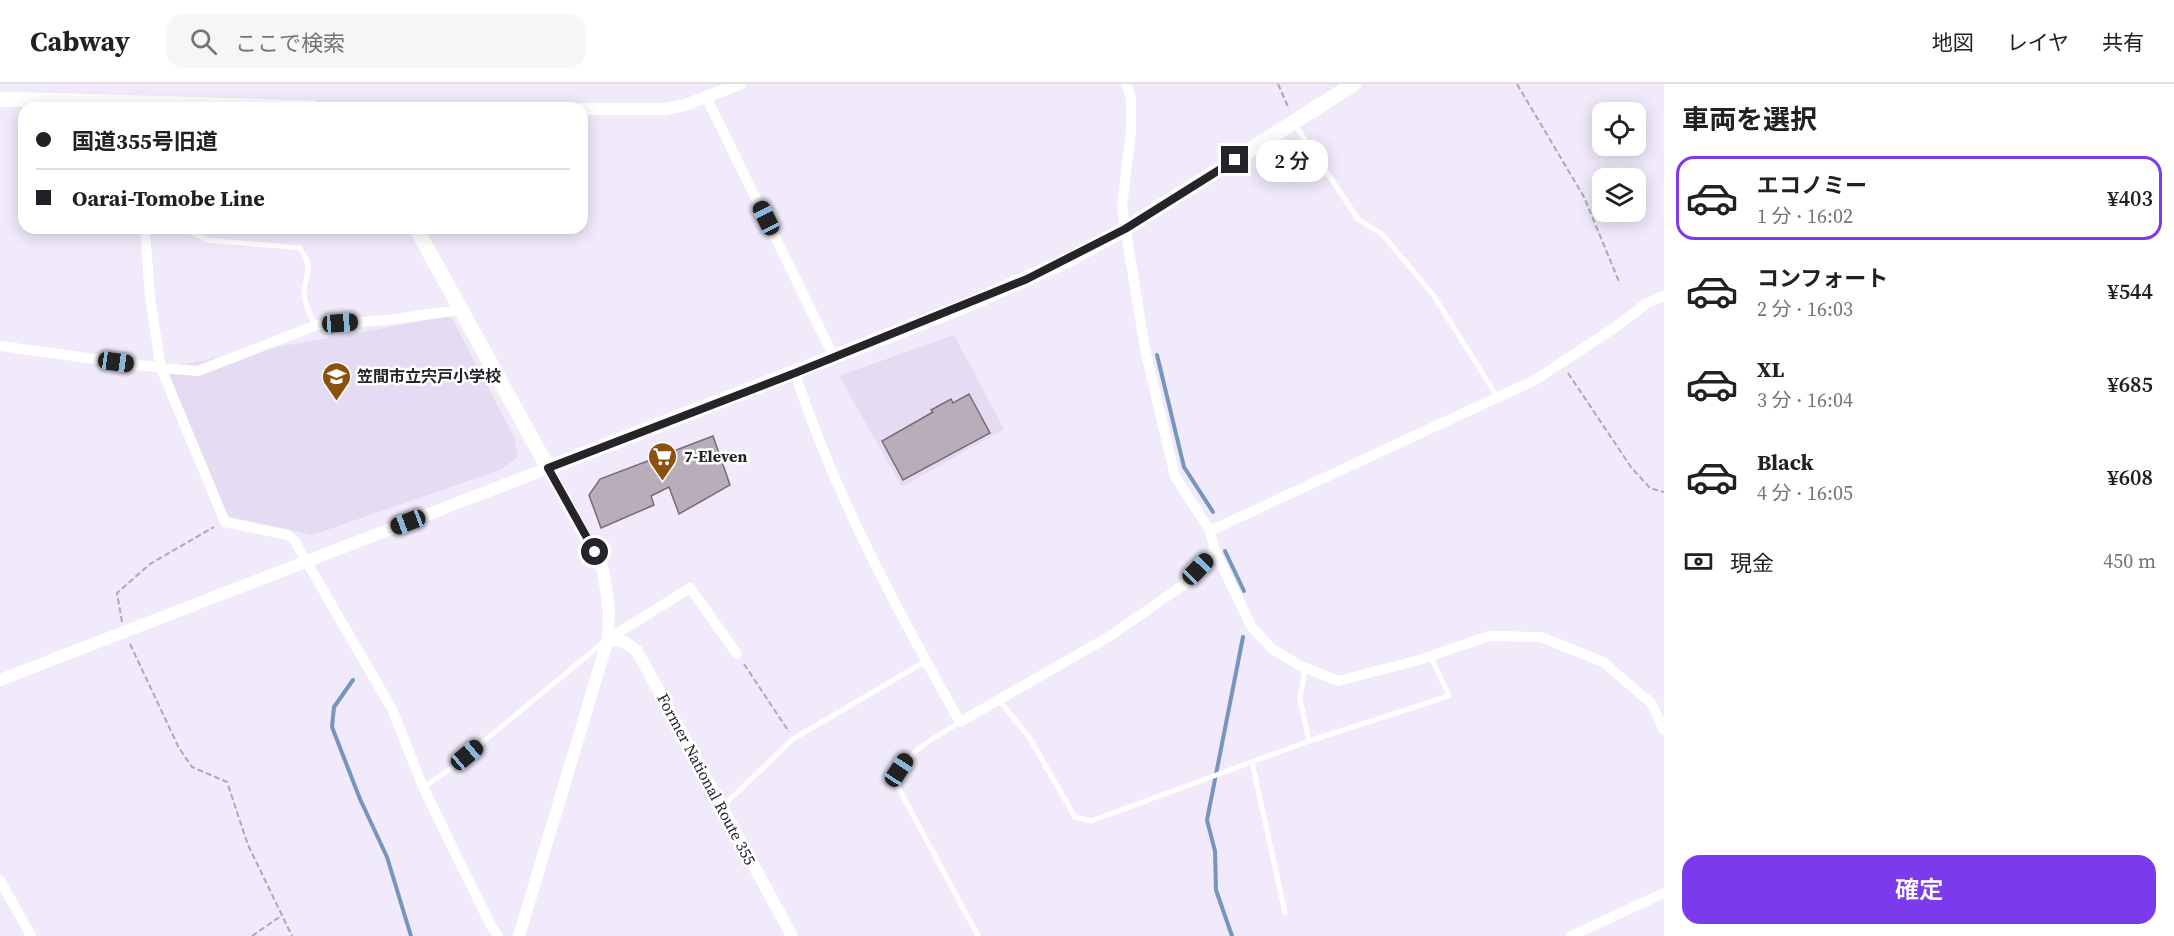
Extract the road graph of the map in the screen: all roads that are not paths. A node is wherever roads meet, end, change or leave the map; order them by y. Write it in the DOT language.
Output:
graph roads {
  1 [pos="740,84"];
  2 [pos="1126,84"];
  3 [pos="1354,84"];
  4 [pos="0,99"];
  5 [pos="707,99"];
  6 [pos="61,102"];
  7 [pos="588,109"];
  8 [pos="1293,122"];
  9 [pos="1125,229"];
  10 [pos="145,234"];
  11 [pos="195,234"];
  12 [pos="419,234"];
  13 [pos="1664,296"];
  14 [pos="460,310"];
  15 [pos="315,326"];
  16 [pos="0,346"];
  17 [pos="834,357"];
  18 [pos="161,368"];
  19 [pos="795,373"];
  20 [pos="1498,398"];
  21 [pos="548,468"];
  22 [pos="1210,531"];
  23 [pos="1215,551"];
  24 [pos="306,561"];
  25 [pos="609,639"];
  26 [pos="737,654"];
  27 [pos="1431,656"];
  28 [pos="926,661"];
  29 [pos="1305,668"];
  30 [pos="0,680"];
  31 [pos="999,700"];
  32 [pos="960,722"];
  33 [pos="1664,730"];
  34 [pos="1309,741"];
  35 [pos="1252,762"];
  36 [pos="423,787"];
  37 [pos="722,807"];
  38 [pos="0,879"];
  39 [pos="1664,893"];
  40 [pos="1285,913"];
  41 [pos="31,936"];
  42 [pos="498,936"];
  43 [pos="519,936"];
  44 [pos="792,936"];
  45 [pos="978,936"];
  46 [pos="1571,936"];
  1 -- 5 [label="street"];
  2 -- 9 [label="street"];
  3 -- 8 [label="main road"];
  4 -- 6 [label="main road"];
  5 -- 7 [label="street"];
  5 -- 17 [label="street"];
  8 -- 9 [label="main road"];
  8 -- 20 [label="lane"];
  9 -- 17 [label="main road"];
  9 -- 22 [label="street"];
  10 -- 18 [label="street"];
  11 -- 15 [label="lane"];
  12 -- 14 [label="main road"];
  13 -- 20 [label="street"];
  14 -- 15 [label="street"];
  14 -- 21 [label="main road"];
  15 -- 18 [label="street"];
  16 -- 18 [label="street"];
  17 -- 19 [label="main road"];
  18 -- 24 [label="street"];
  19 -- 21 [label="main road"];
  19 -- 28 [label="street"];
  20 -- 22 [label="street"];
  21 -- 24 [label="street"];
  21 -- 25 [label="street"];
  22 -- 23 [label="street"];
  23 -- 29 [label="street"];
  23 -- 31 [label="street"];
  24 -- 30 [label="street"];
  24 -- 36 [label="street"];
  25 -- 26 [label="street"];
  25 -- 36 [label="lane"];
  25 -- 37 [label="street, Former National Route 355"];
  25 -- 43 [label="street"];
  27 -- 29 [label="street"];
  27 -- 33 [label="street"];
  27 -- 34 [label="lane"];
  28 -- 32 [label="street"];
  28 -- 37 [label="lane"];
  29 -- 34 [label="lane"];
  31 -- 32 [label="street"];
  31 -- 35 [label="lane"];
  32 -- 45 [label="lane"];
  34 -- 35 [label="lane"];
  35 -- 40 [label="lane"];
  36 -- 42 [label="street"];
  37 -- 44 [label="street, Former National Route 355"];
  38 -- 41 [label="street"];
  39 -- 46 [label="street"];
}
